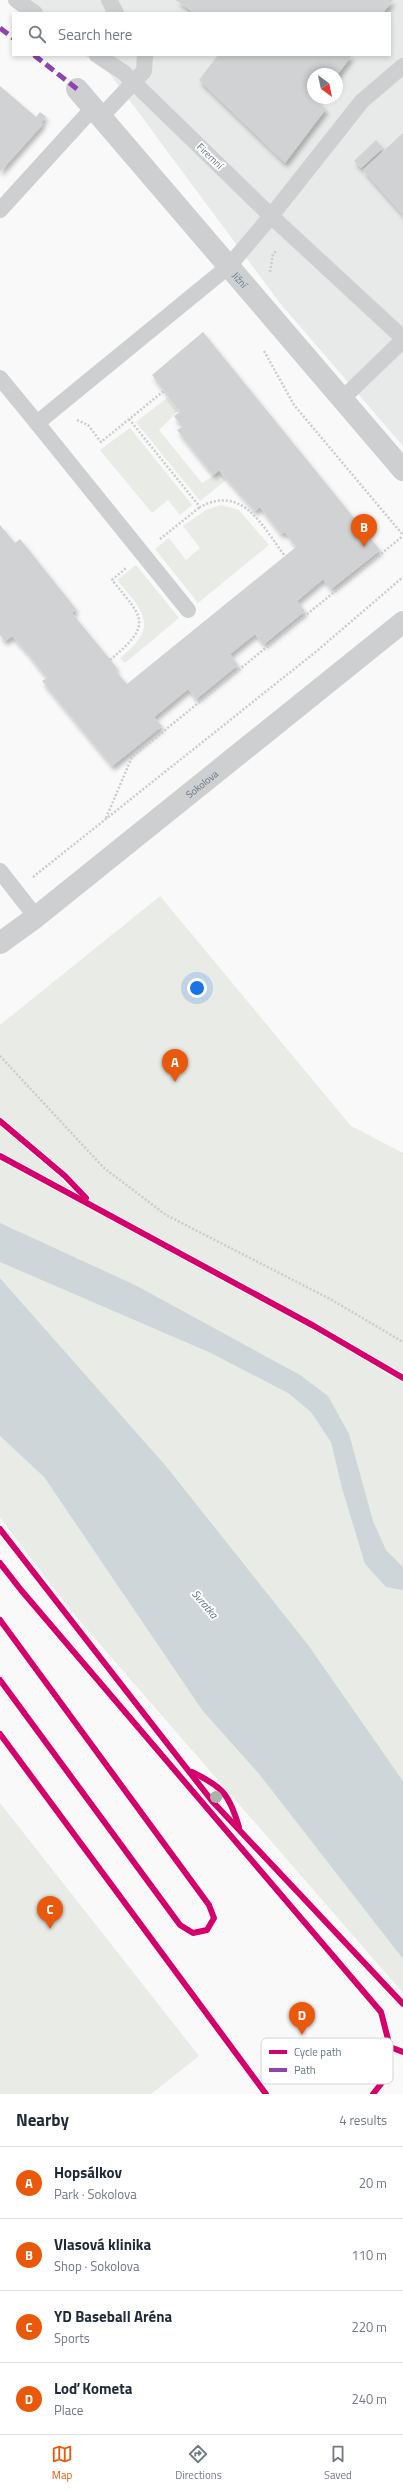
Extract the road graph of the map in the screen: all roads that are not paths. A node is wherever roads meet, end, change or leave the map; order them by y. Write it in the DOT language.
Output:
graph roads {
  1 [pos="16,0"];
  2 [pos="109,0"];
  3 [pos="34,12"];
  4 [pos="115,12"];
  5 [pos="98,56"];
  6 [pos="145,56"];
  7 [pos="403,66"];
  8 [pos="134,83"];
  9 [pos="77,89"];
  10 [pos="97,112"];
  11 [pos="0,210"];
  12 [pos="271,216"];
  13 [pos="229,266"];
  14 [pos="403,339"];
  15 [pos="0,378"];
  16 [pos="342,399"];
  17 [pos="37,423"];
  18 [pos="403,470"];
  19 [pos="188,610"];
  20 [pos="403,622"];
  21 [pos="0,872"];
  22 [pos="36,917"];
  23 [pos="0,943"];
  1 -- 3 [label="lane"];
  2 -- 4 [label="lane"];
  5 -- 8 [label="lane, Firemní"];
  6 -- 8 [label="lane"];
  7 -- 12 [label="lane"];
  8 -- 10 [label="lane"];
  8 -- 12 [label="lane, Firemní"];
  9 -- 10 [label="street, Jižní"];
  10 -- 11 [label="lane"];
  10 -- 13 [label="street, Jižní"];
  12 -- 13 [label="lane"];
  12 -- 14 [label="lane, Firemní"];
  13 -- 16 [label="street, Jižní"];
  13 -- 17 [label="lane"];
  14 -- 16 [label="lane"];
  15 -- 17 [label="lane"];
  16 -- 18 [label="street, Jižní"];
  17 -- 19 [label="lane"];
  20 -- 22 [label="street, Sokolova"];
  21 -- 22 [label="lane"];
  22 -- 23 [label="street, Sokolova"];
}
